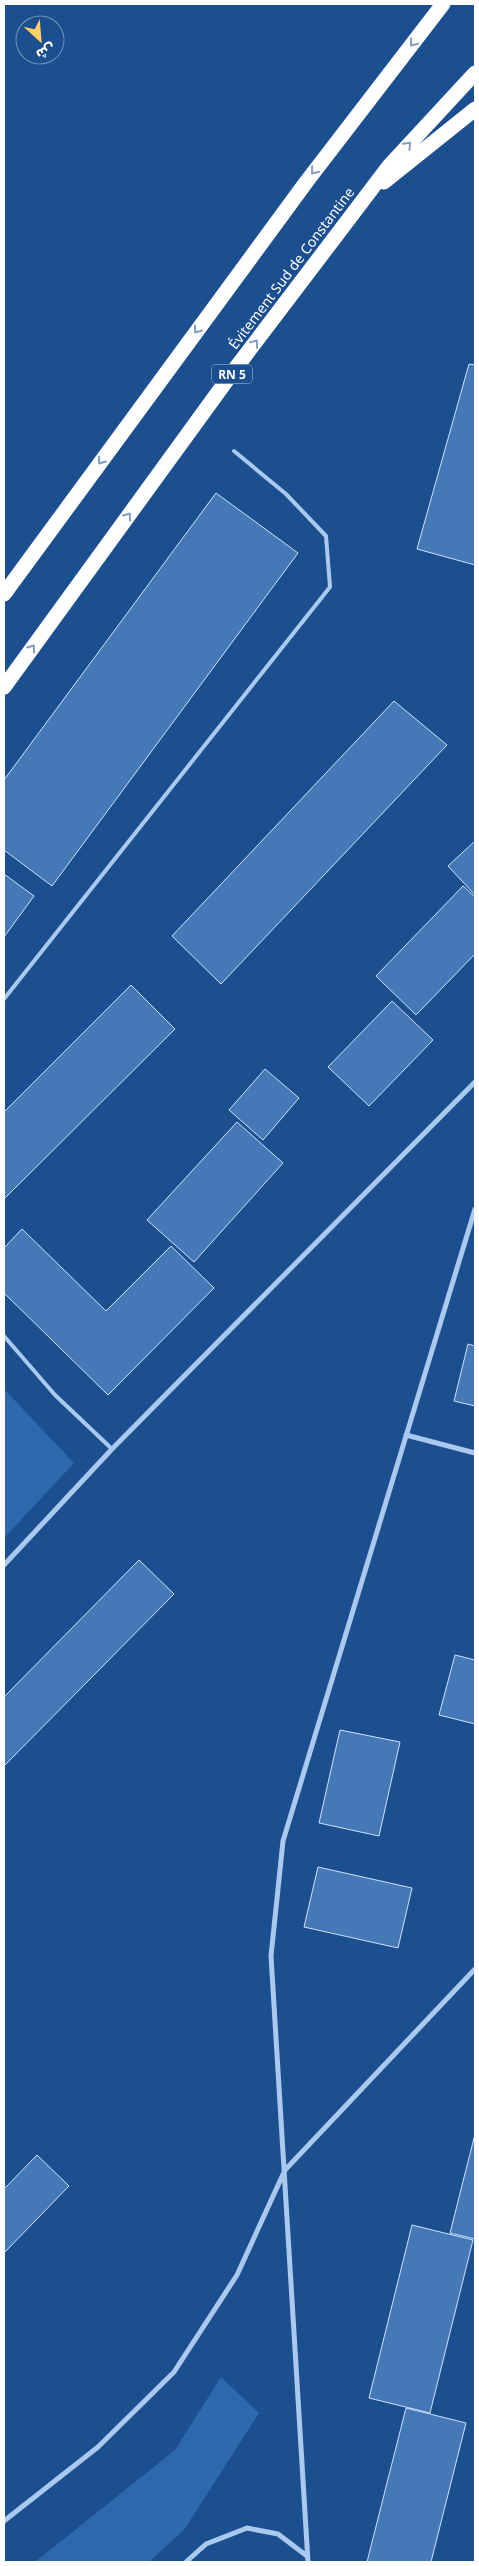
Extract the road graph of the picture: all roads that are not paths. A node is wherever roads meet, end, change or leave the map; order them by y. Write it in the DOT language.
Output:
graph roads {
  1 [pos="443,4"];
  2 [pos="475,73"];
  3 [pos="475,109"];
  4 [pos="364,199"];
  5 [pos="234,451"];
  6 [pos="4,594"];
  7 [pos="4,687"];
  8 [pos="4,999"];
  9 [pos="475,1082"];
  10 [pos="475,1209"];
  11 [pos="4,1336"];
  12 [pos="406,1435"];
  13 [pos="112,1449"];
  14 [pos="475,1453"];
  15 [pos="4,1565"];
  16 [pos="475,1969"];
  17 [pos="285,2170"];
  18 [pos="4,2521"];
  19 [pos="307,2559"];
  20 [pos="186,2562"];
  1 -- 6 [label="highway, one-way"];
  4 -- 2 [label="highway, Évitement Sud de Constantine / RN 5, one-way"];
  3 -- 4 [label="highway"];
  7 -- 4 [label="highway, Évitement Sud de Constantine / RN 5, one-way"];
  5 -- 8 [label="lane"];
  9 -- 13 [label="street"];
  10 -- 12 [label="street"];
  11 -- 13 [label="lane"];
  12 -- 14 [label="street"];
  12 -- 17 [label="street"];
  13 -- 15 [label="street"];
  16 -- 17 [label="street"];
  17 -- 18 [label="street"];
  17 -- 19 [label="street"];
  19 -- 20 [label="street"];
}
